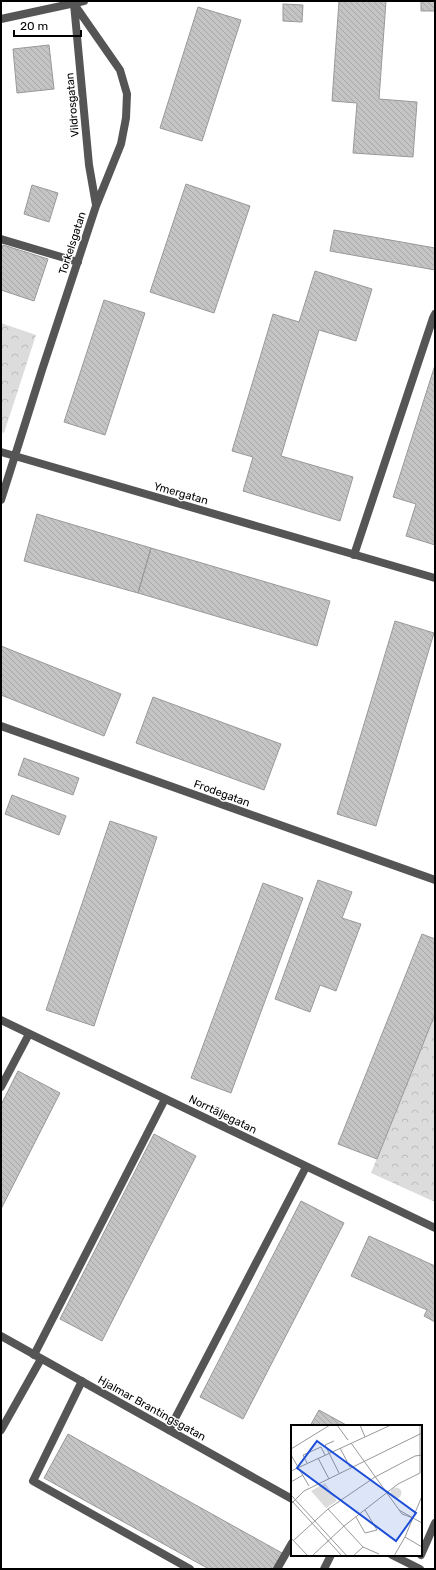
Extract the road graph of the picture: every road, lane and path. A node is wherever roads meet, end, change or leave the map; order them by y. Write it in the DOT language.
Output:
graph roads {
  1 [pos="84,1"];
  2 [pos="74,2"];
  3 [pos="1,19"];
  4 [pos="96,206"];
  5 [pos="1,239"];
  6 [pos="78,262"];
  7 [pos="435,314"];
  8 [pos="1,452"];
  9 [pos="15,456"];
  10 [pos="1,500"];
  11 [pos="354,556"];
  12 [pos="435,578"];
  13 [pos="1,726"];
  14 [pos="435,880"];
  15 [pos="1,1020"];
  16 [pos="29,1034"];
  17 [pos="1,1087"];
  18 [pos="165,1099"];
  19 [pos="306,1166"];
  20 [pos="435,1228"];
  21 [pos="1,1336"];
  22 [pos="38,1357"];
  23 [pos="82,1381"];
  24 [pos="1,1430"];
  25 [pos="168,1430"];
  26 [pos="291,1498"];
  27 [pos="435,1523"];
  28 [pos="291,1545"];
  29 [pos="422,1553"];
  30 [pos="330,1556"];
  31 [pos="394,1556"];
  32 [pos="421,1556"];
  33 [pos="417,1568"];
  34 [pos="190,1569"];
  35 [pos="277,1569"];
  36 [pos="324,1569"];
  1 -- 2 [label="street"];
  2 -- 3 [label="street"];
  2 -- 4 [label="street, Vildrosgatan"];
  2 -- 4 [label="street, Torkelsgatan"];
  4 -- 6 [label="street, Torkelsgatan"];
  5 -- 6 [label="street"];
  6 -- 9 [label="street, Torkelsgatan"];
  7 -- 11 [label="street"];
  8 -- 9 [label="street, Ymergatan"];
  9 -- 10 [label="street, Torkelsgatan"];
  9 -- 11 [label="street, Ymergatan"];
  11 -- 12 [label="street, Ymergatan"];
  13 -- 14 [label="street, Frodegatan"];
  15 -- 16 [label="street, Norrtäljegatan"];
  16 -- 17 [label="street"];
  16 -- 18 [label="street, Norrtäljegatan"];
  18 -- 19 [label="street, Norrtäljegatan"];
  18 -- 22 [label="street"];
  19 -- 20 [label="street, Norrtäljegatan"];
  19 -- 25 [label="street"];
  21 -- 22 [label="street, Hjalmar Brantingsgatan"];
  22 -- 23 [label="street, Hjalmar Brantingsgatan"];
  22 -- 24 [label="street"];
  23 -- 25 [label="street, Hjalmar Brantingsgatan"];
  23 -- 34 [label="street"];
  25 -- 26 [label="street, Hjalmar Brantingsgatan"];
  27 -- 29 [label="street"];
  28 -- 35 [label="street"];
  30 -- 36 [label="street"];
  31 -- 33 [label="street"];
  32 -- 33 [label="street"];
}
